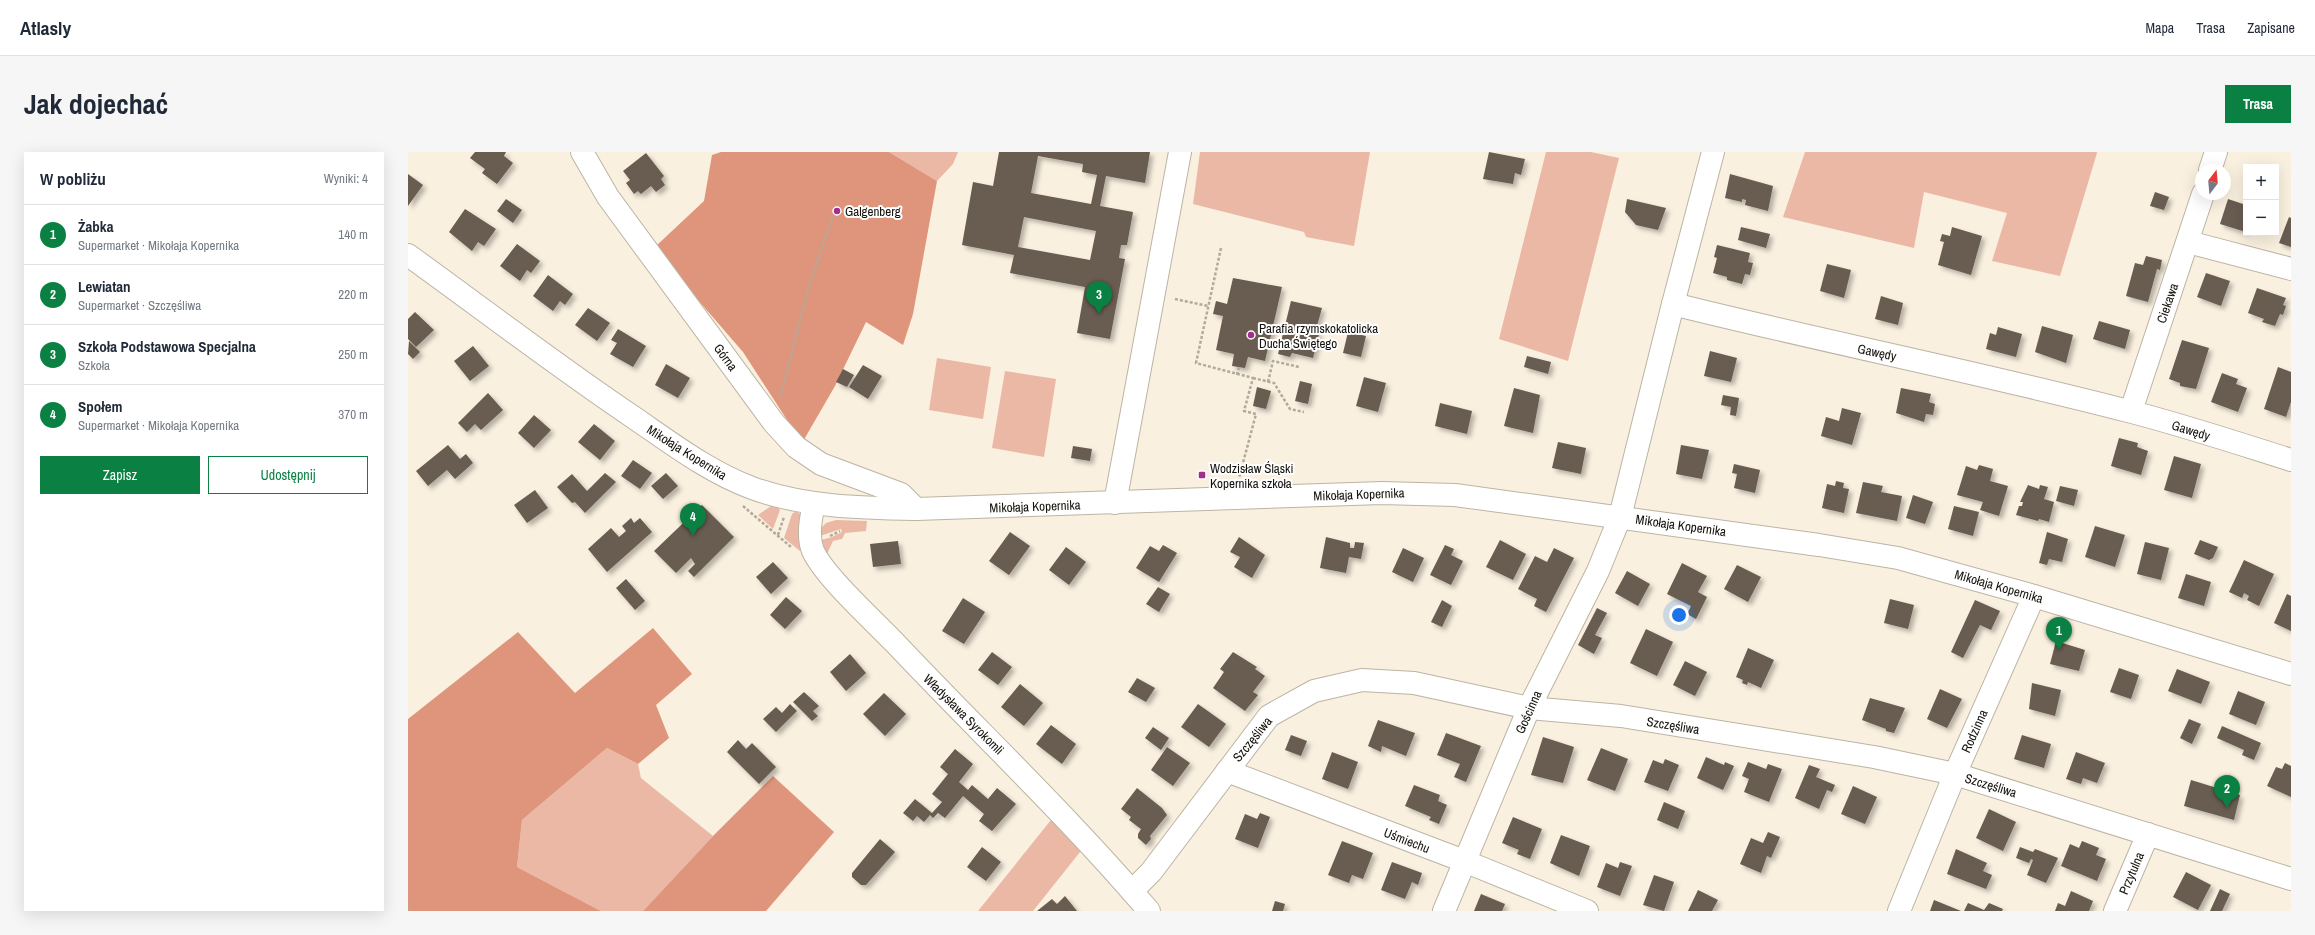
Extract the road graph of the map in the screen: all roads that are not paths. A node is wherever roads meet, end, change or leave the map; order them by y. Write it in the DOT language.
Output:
graph roads {
  1 [pos="582,152"];
  2 [pos="1180,152"];
  3 [pos="1713,152"];
  4 [pos="2216,152"];
  5 [pos="2212,164"];
  6 [pos="2201,200"];
  7 [pos="2188,242"];
  8 [pos="408,255"];
  9 [pos="2291,269"];
  10 [pos="1673,304"];
  11 [pos="2131,411"];
  12 [pos="2291,460"];
  13 [pos="814,503"];
  14 [pos="1115,503"];
  15 [pos="916,509"];
  16 [pos="1620,517"];
  17 [pos="2034,596"];
  18 [pos="2291,674"];
  19 [pos="1529,708"];
  20 [pos="1227,770"];
  21 [pos="1955,774"];
  22 [pos="2148,834"];
  23 [pos="1464,861"];
  24 [pos="2291,879"];
  25 [pos="1132,890"];
  26 [pos="1149,911"];
  27 [pos="1444,911"];
  28 [pos="1586,911"];
  29 [pos="1899,911"];
  30 [pos="2115,911"];
  1 -- 15 [label="street, Górna"];
  2 -- 14 [label="street"];
  3 -- 10 [label="street"];
  4 -- 5 [label="street"];
  6 -- 7 [label="street, Ciekawa"];
  7 -- 9 [label="street"];
  7 -- 11 [label="street, Ciekawa"];
  8 -- 13 [label="street, Mikołaja Kopernika"];
  10 -- 11 [label="street, Gawędy"];
  10 -- 16 [label="street"];
  11 -- 12 [label="street, Gawędy"];
  13 -- 15 [label="street, Mikołaja Kopernika"];
  13 -- 25 [label="street, Władysława Syrokomli"];
  14 -- 15 [label="street, Mikołaja Kopernika"];
  14 -- 16 [label="street, Mikołaja Kopernika"];
  16 -- 17 [label="street, Mikołaja Kopernika"];
  16 -- 19 [label="street, Gościnna"];
  17 -- 18 [label="street, Mikołaja Kopernika"];
  17 -- 21 [label="street, Rodzinna"];
  19 -- 20 [label="street, Szczęśliwa"];
  19 -- 21 [label="street, Szczęśliwa"];
  19 -- 23 [label="street, Gościnna"];
  20 -- 23 [label="street, Uśmiechu"];
  20 -- 25 [label="street, Szczęśliwa"];
  21 -- 22 [label="street, Szczęśliwa"];
  21 -- 29 [label="street, Rodzinna"];
  22 -- 24 [label="street, Szczęśliwa"];
  22 -- 30 [label="street, Przytulna"];
  23 -- 27 [label="street, Gościnna"];
  23 -- 28 [label="street, Uśmiechu"];
  25 -- 26 [label="street, Władysława Syrokomli"];
}
